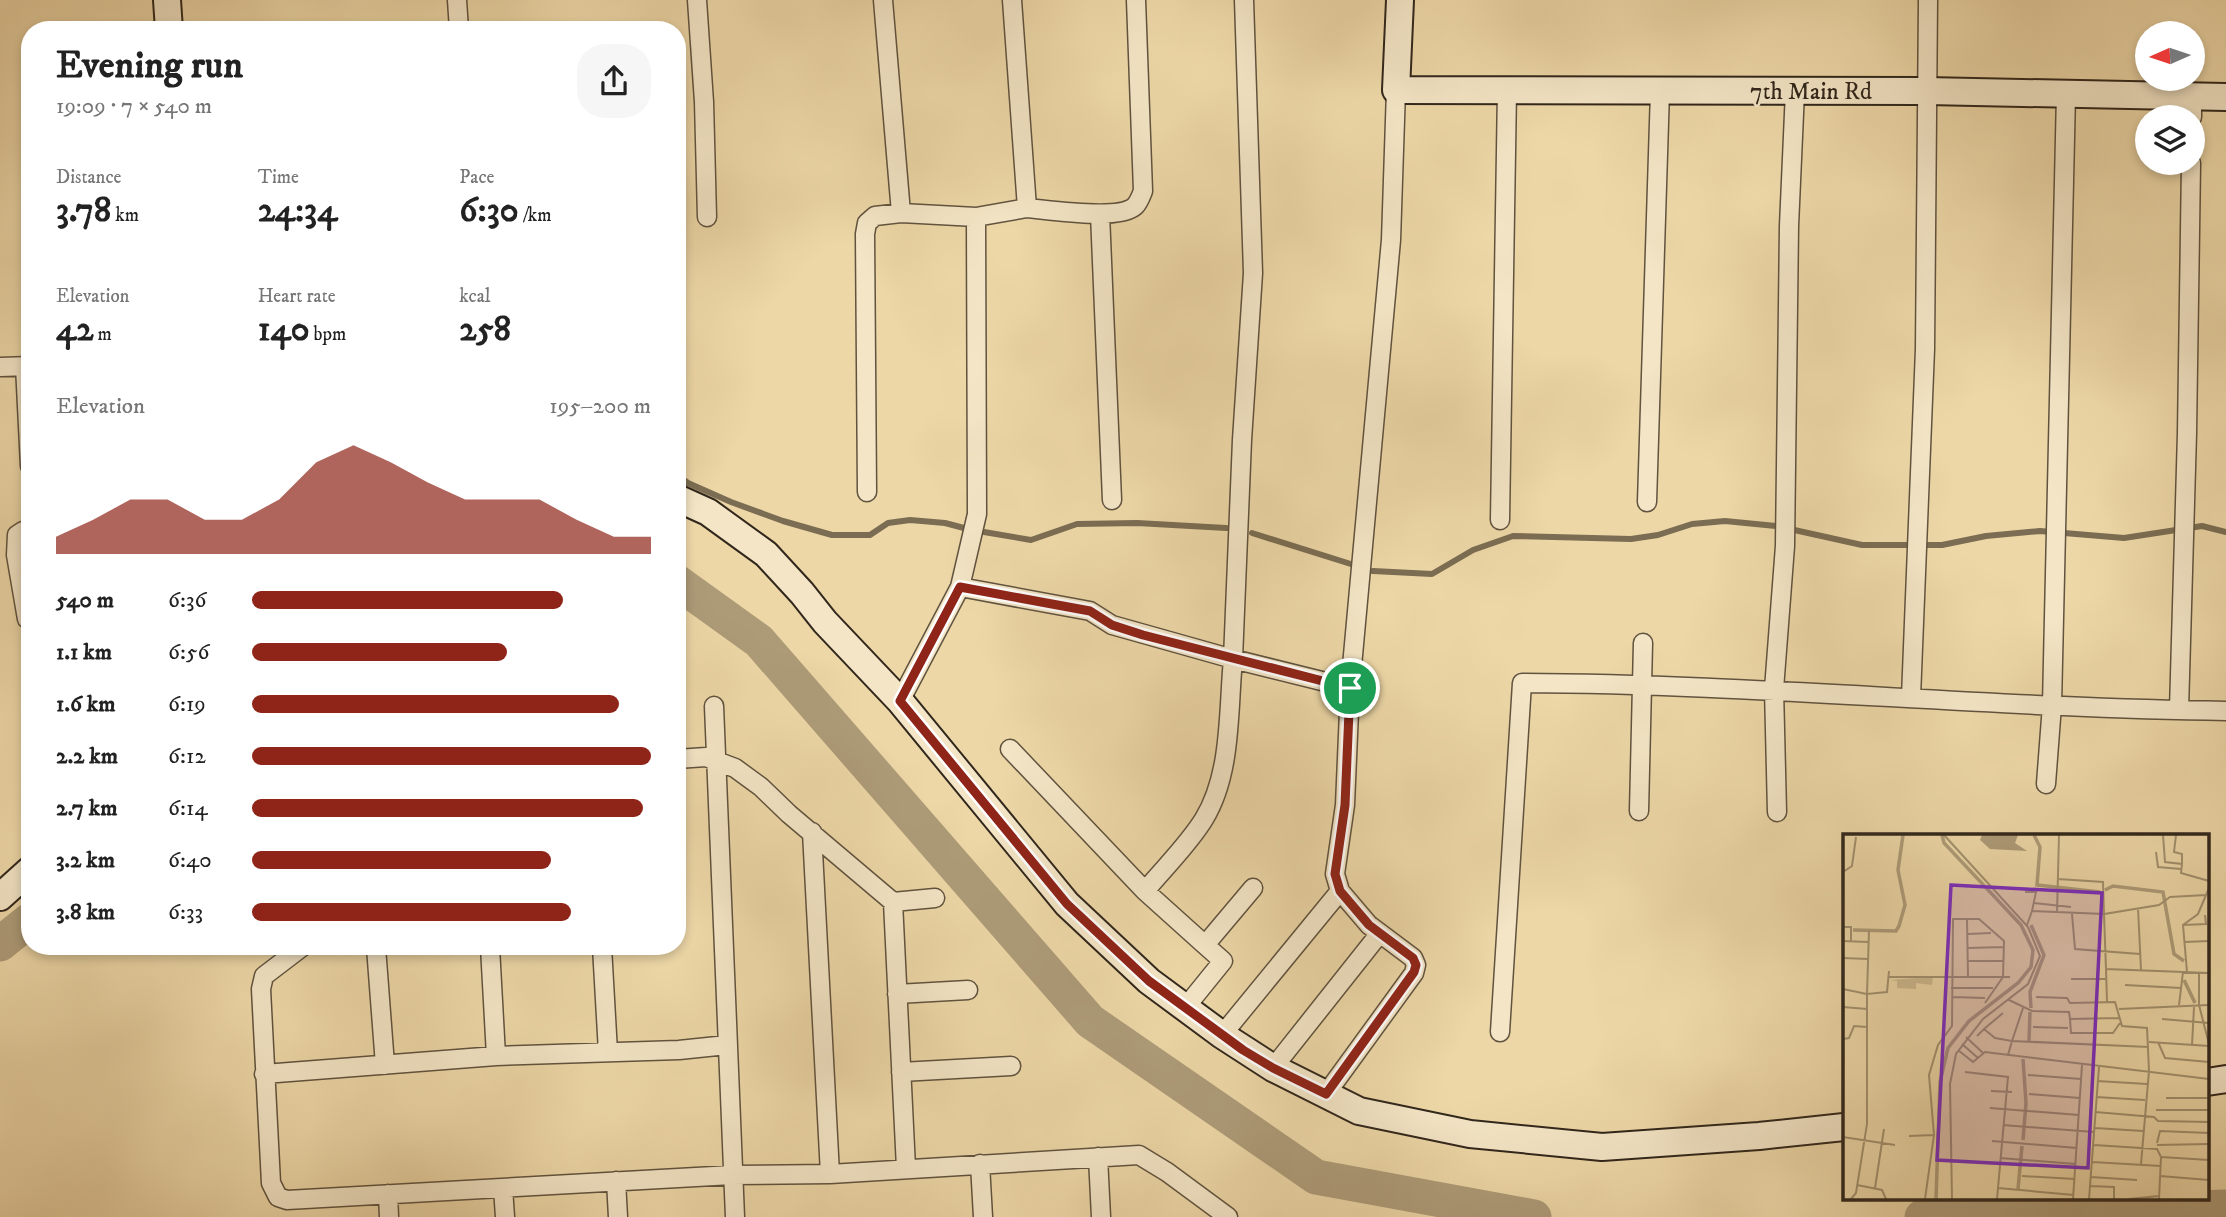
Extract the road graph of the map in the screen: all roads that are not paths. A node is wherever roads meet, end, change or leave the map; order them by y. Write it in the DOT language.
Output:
graph roads {
  1 [pos="167,0"];
  2 [pos="457,0"];
  3 [pos="697,0"];
  4 [pos="883,0"];
  5 [pos="1012,0"];
  6 [pos="1136,0"];
  7 [pos="1244,0"];
  8 [pos="1400,0"];
  9 [pos="1928,0"];
  10 [pos="168,21"];
  11 [pos="458,21"];
  12 [pos="1396,90"];
  13 [pos="1507,90"];
  14 [pos="1660,91"];
  15 [pos="1795,91"];
  16 [pos="1927,92"];
  17 [pos="2066,94"];
  18 [pos="2226,97"];
  19 [pos="2173,105"];
  20 [pos="2199,105"];
  21 [pos="2191,175"];
  22 [pos="1027,208"];
  23 [pos="901,214"];
  24 [pos="1100,214"];
  25 [pos="707,217"];
  26 [pos="976,217"];
  27 [pos="21,366"];
  28 [pos="3,367"];
  29 [pos="867,492"];
  30 [pos="1112,500"];
  31 [pos="686,502"];
  32 [pos="1647,502"];
  33 [pos="1500,520"];
  34 [pos="21,532"];
  35 [pos="21,584"];
  36 [pos="960,587"];
  37 [pos="1643,643"];
  38 [pos="1233,659"];
  39 [pos="1642,684"];
  40 [pos="1350,688"];
  41 [pos="1774,689"];
  42 [pos="1910,697"];
  43 [pos="900,701"];
  44 [pos="2052,705"];
  45 [pos="714,706"];
  46 [pos="2179,710"];
  47 [pos="2226,711"];
  48 [pos="1010,749"];
  49 [pos="686,759"];
  50 [pos="716,759"];
  51 [pos="2046,783"];
  52 [pos="1640,811"];
  53 [pos="1777,812"];
  54 [pos="812,832"];
  55 [pos="21,878"];
  56 [pos="1253,888"];
  57 [pos="1145,891"];
  58 [pos="1340,891"];
  59 [pos="0,897"];
  60 [pos="935,898"];
  61 [pos="893,902"];
  62 [pos="1380,933"];
  63 [pos="1205,945"];
  64 [pos="292,955"];
  65 [pos="377,955"];
  66 [pos="490,955"];
  67 [pos="602,955"];
  68 [pos="968,990"];
  69 [pos="897,994"];
  70 [pos="1185,1008"];
  71 [pos="1500,1032"];
  72 [pos="1222,1035"];
  73 [pos="727,1045"];
  74 [pos="608,1052"];
  75 [pos="496,1056"];
  76 [pos="385,1065"];
  77 [pos="1011,1066"];
  78 [pos="1273,1068"];
  79 [pos="901,1072"];
  80 [pos="264,1074"];
  81 [pos="2226,1079"];
  82 [pos="2208,1082"];
  83 [pos="1326,1094"];
  84 [pos="1843,1127"];
  85 [pos="1098,1157"];
  86 [pos="980,1164"];
  87 [pos="906,1168"];
  88 [pos="830,1174"];
  89 [pos="732,1175"];
  90 [pos="616,1181"];
  91 [pos="503,1188"];
  92 [pos="388,1194"];
  93 [pos="389,1217"];
  94 [pos="505,1217"];
  95 [pos="618,1217"];
  96 [pos="735,1217"];
  97 [pos="983,1217"];
  98 [pos="1101,1217"];
  99 [pos="1228,1217"];
  1 -- 10 [label="street"];
  2 -- 11 [label="street"];
  3 -- 25 [label="street"];
  4 -- 23 [label="street"];
  5 -- 22 [label="street"];
  6 -- 24 [label="street"];
  7 -- 38 [label="street"];
  8 -- 12 [label="street"];
  9 -- 16 [label="street"];
  12 -- 13 [label="street, 7th Main Rd"];
  12 -- 40 [label="street"];
  13 -- 14 [label="street, 7th Main Rd"];
  13 -- 33 [label="street"];
  14 -- 15 [label="street, 7th Main Rd"];
  14 -- 32 [label="street"];
  15 -- 16 [label="street, 7th Main Rd"];
  15 -- 41 [label="street"];
  16 -- 17 [label="street, 7th Main Rd"];
  16 -- 42 [label="street"];
  17 -- 19 [label="street, 7th Main Rd"];
  17 -- 44 [label="street"];
  18 -- 20 [label="street, 7th Main Rd"];
  21 -- 46 [label="street"];
  22 -- 24 [label="street"];
  22 -- 26 [label="street"];
  23 -- 26 [label="street"];
  23 -- 29 [label="street"];
  24 -- 30 [label="street"];
  26 -- 36 [label="street"];
  27 -- 28 [label="street"];
  31 -- 43 [label="street"];
  34 -- 35 [label="street"];
  36 -- 38 [label="street"];
  36 -- 43 [label="street"];
  37 -- 39 [label="street"];
  38 -- 40 [label="street"];
  38 -- 57 [label="street"];
  39 -- 41 [label="street"];
  39 -- 52 [label="street"];
  39 -- 71 [label="street"];
  40 -- 58 [label="street"];
  41 -- 42 [label="street"];
  41 -- 53 [label="street"];
  42 -- 44 [label="street"];
  43 -- 70 [label="street"];
  44 -- 46 [label="street"];
  44 -- 51 [label="street"];
  45 -- 50 [label="street"];
  46 -- 47 [label="street"];
  48 -- 57 [label="street"];
  49 -- 50 [label="street"];
  50 -- 54 [label="street"];
  50 -- 73 [label="street"];
  54 -- 61 [label="street"];
  54 -- 88 [label="street"];
  55 -- 59 [label="street"];
  56 -- 63 [label="street"];
  57 -- 63 [label="street"];
  58 -- 62 [label="street"];
  58 -- 72 [label="street"];
  60 -- 61 [label="street"];
  61 -- 69 [label="street"];
  62 -- 78 [label="street"];
  62 -- 83 [label="street"];
  63 -- 70 [label="street"];
  64 -- 80 [label="street"];
  65 -- 76 [label="street"];
  66 -- 75 [label="street"];
  67 -- 74 [label="street"];
  68 -- 69 [label="street"];
  69 -- 79 [label="street"];
  70 -- 72 [label="street"];
  72 -- 78 [label="street"];
  73 -- 74 [label="street"];
  73 -- 89 [label="street"];
  74 -- 75 [label="street"];
  75 -- 76 [label="street"];
  76 -- 80 [label="street"];
  77 -- 79 [label="street"];
  78 -- 83 [label="street"];
  79 -- 87 [label="street"];
  80 -- 92 [label="street"];
  81 -- 82 [label="street"];
  83 -- 84 [label="street"];
  85 -- 86 [label="street"];
  85 -- 98 [label="street"];
  85 -- 99 [label="street"];
  86 -- 87 [label="street"];
  86 -- 97 [label="street"];
  87 -- 88 [label="street"];
  88 -- 89 [label="street"];
  89 -- 90 [label="street"];
  89 -- 96 [label="street"];
  90 -- 91 [label="street"];
  90 -- 95 [label="street"];
  91 -- 92 [label="street"];
  91 -- 94 [label="street"];
  92 -- 93 [label="street"];
}
